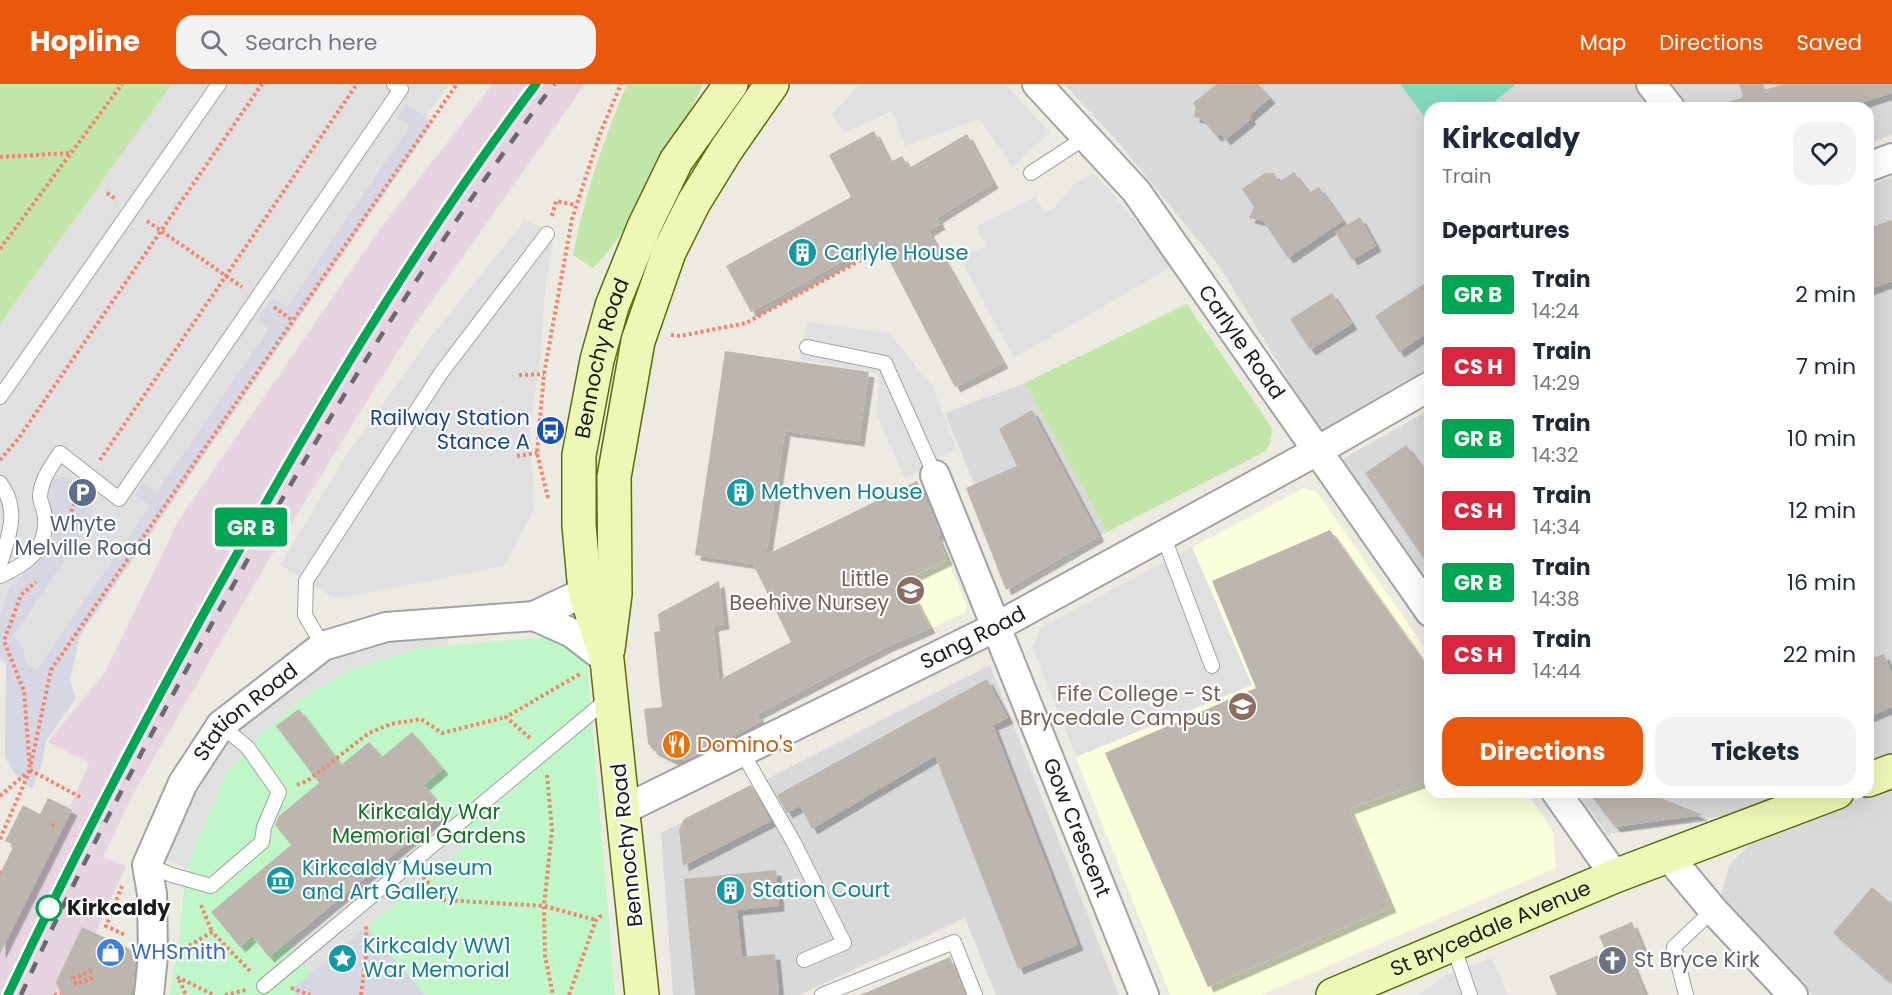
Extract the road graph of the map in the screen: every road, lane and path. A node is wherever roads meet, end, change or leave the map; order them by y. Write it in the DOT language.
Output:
graph roads {
  1 [pos="122,84"];
  2 [pos="219,84"];
  3 [pos="262,84"];
  4 [pos="394,84"];
  5 [pos="457,84"];
  6 [pos="621,84"];
  7 [pos="731,84"];
  8 [pos="772,84"];
  9 [pos="1037,84"];
  10 [pos="1651,84"];
  11 [pos="1665,102"];
  12 [pos="1086,137"];
  13 [pos="71,153"];
  14 [pos="0,157"];
  15 [pos="1892,158"];
  16 [pos="1874,165"];
  17 [pos="1031,172"];
  18 [pos="107,193"];
  19 [pos="576,205"];
  20 [pos="131,210"];
  21 [pos="161,231"];
  22 [pos="547,234"];
  23 [pos="0,249"];
  24 [pos="868,256"];
  25 [pos="258,297"];
  26 [pos="292,321"];
  27 [pos="640,332"];
  28 [pos="807,347"];
  29 [pos="544,374"];
  30 [pos="519,375"];
  31 [pos="1424,389"];
  32 [pos="0,397"];
  33 [pos="1317,451"];
  34 [pos="517,456"];
  35 [pos="0,460"];
  36 [pos="935,475"];
  37 [pos="0,483"];
  38 [pos="1163,535"];
  39 [pos="1,557"];
  40 [pos="0,576"];
  41 [pos="585,592"];
  42 [pos="1424,603"];
  43 [pos="534,616"];
  44 [pos="996,627"];
  45 [pos="323,646"];
  46 [pos="607,660"];
  47 [pos="1212,666"];
  48 [pos="611,697"];
  49 [pos="506,717"];
  50 [pos="221,725"];
  51 [pos="545,751"];
  52 [pos="742,752"];
  53 [pos="30,770"];
  54 [pos="1892,771"];
  55 [pos="1874,778"];
  56 [pos="279,792"];
  57 [pos="0,796"];
  58 [pos="82,798"];
  59 [pos="1560,798"];
  60 [pos="1821,798"];
  61 [pos="623,810"];
  62 [pos="52,824"];
  63 [pos="56,829"];
  64 [pos="1669,857"];
  65 [pos="411,863"];
  66 [pos="147,865"];
  67 [pos="1615,876"];
  68 [pos="631,892"];
  69 [pos="544,906"];
  70 [pos="99,907"];
  71 [pos="1713,910"];
  72 [pos="111,913"];
  73 [pos="596,920"];
  74 [pos="1453,945"];
  75 [pos="367,948"];
  76 [pos="182,951"];
  77 [pos="804,960"];
  78 [pos="92,971"];
  79 [pos="93,978"];
  80 [pos="264,986"];
  81 [pos="61,994"];
  82 [pos="54,995"];
  83 [pos="149,995"];
  84 [pos="186,995"];
  85 [pos="214,995"];
  86 [pos="361,995"];
  87 [pos="553,995"];
  88 [pos="569,995"];
  89 [pos="642,995"];
  90 [pos="822,995"];
  91 [pos="975,995"];
  92 [pos="1144,995"];
  93 [pos="1333,995"];
  94 [pos="1470,995"];
  95 [pos="1686,995"];
  96 [pos="1793,995"];
  1 -- 13 [label="path"];
  2 -- 20 [label="lane"];
  3 -- 21 [label="path"];
  4 -- 25 [label="lane"];
  5 -- 26 [label="path"];
  6 -- 19 [label="path"];
  7 -- 41 [label="main road, Bennochy Road"];
  8 -- 27 [label="main road, Bennochy Road"];
  9 -- 12 [label="street, Carlyle Road"];
  10 -- 11 [label="street"];
  12 -- 17 [label="lane"];
  12 -- 33 [label="street, Carlyle Road"];
  13 -- 14 [label="path"];
  13 -- 23 [label="path"];
  15 -- 16 [label="street"];
  18 -- 20 [label="path"];
  19 -- 22 [label="path"];
  19 -- 29 [label="path"];
  20 -- 21 [label="path"];
  20 -- 32 [label="lane"];
  21 -- 25 [label="path"];
  21 -- 35 [label="path"];
  22 -- 45 [label="lane"];
  24 -- 27 [label="path"];
  25 -- 26 [label="path"];
  25 -- 40 [label="lane"];
  26 -- 53 [label="path"];
  27 -- 46 [label="main road, Bennochy Road"];
  28 -- 36 [label="lane"];
  29 -- 30 [label="path"];
  29 -- 34 [label="path"];
  31 -- 33 [label="street, Sang Road"];
  33 -- 38 [label="street, Sang Road"];
  33 -- 42 [label="street, Carlyle Road"];
  36 -- 44 [label="street, Gow Crescent"];
  37 -- 39 [label="lane"];
  38 -- 44 [label="street, Sang Road"];
  38 -- 47 [label="lane"];
  41 -- 43 [label="street, Station Road"];
  41 -- 46 [label="main road, Bennochy Road"];
  43 -- 45 [label="street, Station Road"];
  43 -- 46 [label="street, Station Road"];
  44 -- 52 [label="street, Sang Road"];
  44 -- 92 [label="street, Gow Crescent"];
  45 -- 50 [label="street, Station Road"];
  46 -- 48 [label="main road, Bennochy Road"];
  46 -- 49 [label="path"];
  48 -- 51 [label="lane"];
  48 -- 61 [label="main road, Bennochy Road"];
  49 -- 51 [label="path"];
  49 -- 56 [label="path"];
  50 -- 56 [label="lane"];
  50 -- 66 [label="street, Station Road"];
  51 -- 65 [label="lane"];
  51 -- 69 [label="path"];
  52 -- 61 [label="street, Sang Road"];
  52 -- 77 [label="lane"];
  53 -- 57 [label="path"];
  53 -- 58 [label="path"];
  54 -- 55 [label="main road"];
  56 -- 66 [label="lane"];
  59 -- 67 [label="street"];
  60 -- 64 [label="main road, St Brycedale Avenue"];
  61 -- 68 [label="main road, Bennochy Road"];
  62 -- 63 [label="path"];
  64 -- 67 [label="main road, St Brycedale Avenue"];
  64 -- 71 [label="street"];
  65 -- 69 [label="path"];
  65 -- 80 [label="lane"];
  66 -- 83 [label="street"];
  67 -- 74 [label="main road, St Brycedale Avenue"];
  68 -- 73 [label="path"];
  68 -- 89 [label="main road, Bennochy Road"];
  69 -- 73 [label="path"];
  69 -- 87 [label="path"];
  70 -- 72 [label="path"];
  71 -- 95 [label="lane"];
  71 -- 96 [label="street"];
  73 -- 88 [label="path"];
  74 -- 93 [label="main road, St Brycedale Avenue"];
  74 -- 94 [label="lane"];
  75 -- 86 [label="path"];
  76 -- 80 [label="path"];
  78 -- 79 [label="path"];
  81 -- 82 [label="path"];
  84 -- 85 [label="path"];
  90 -- 91 [label="lane"];
}
